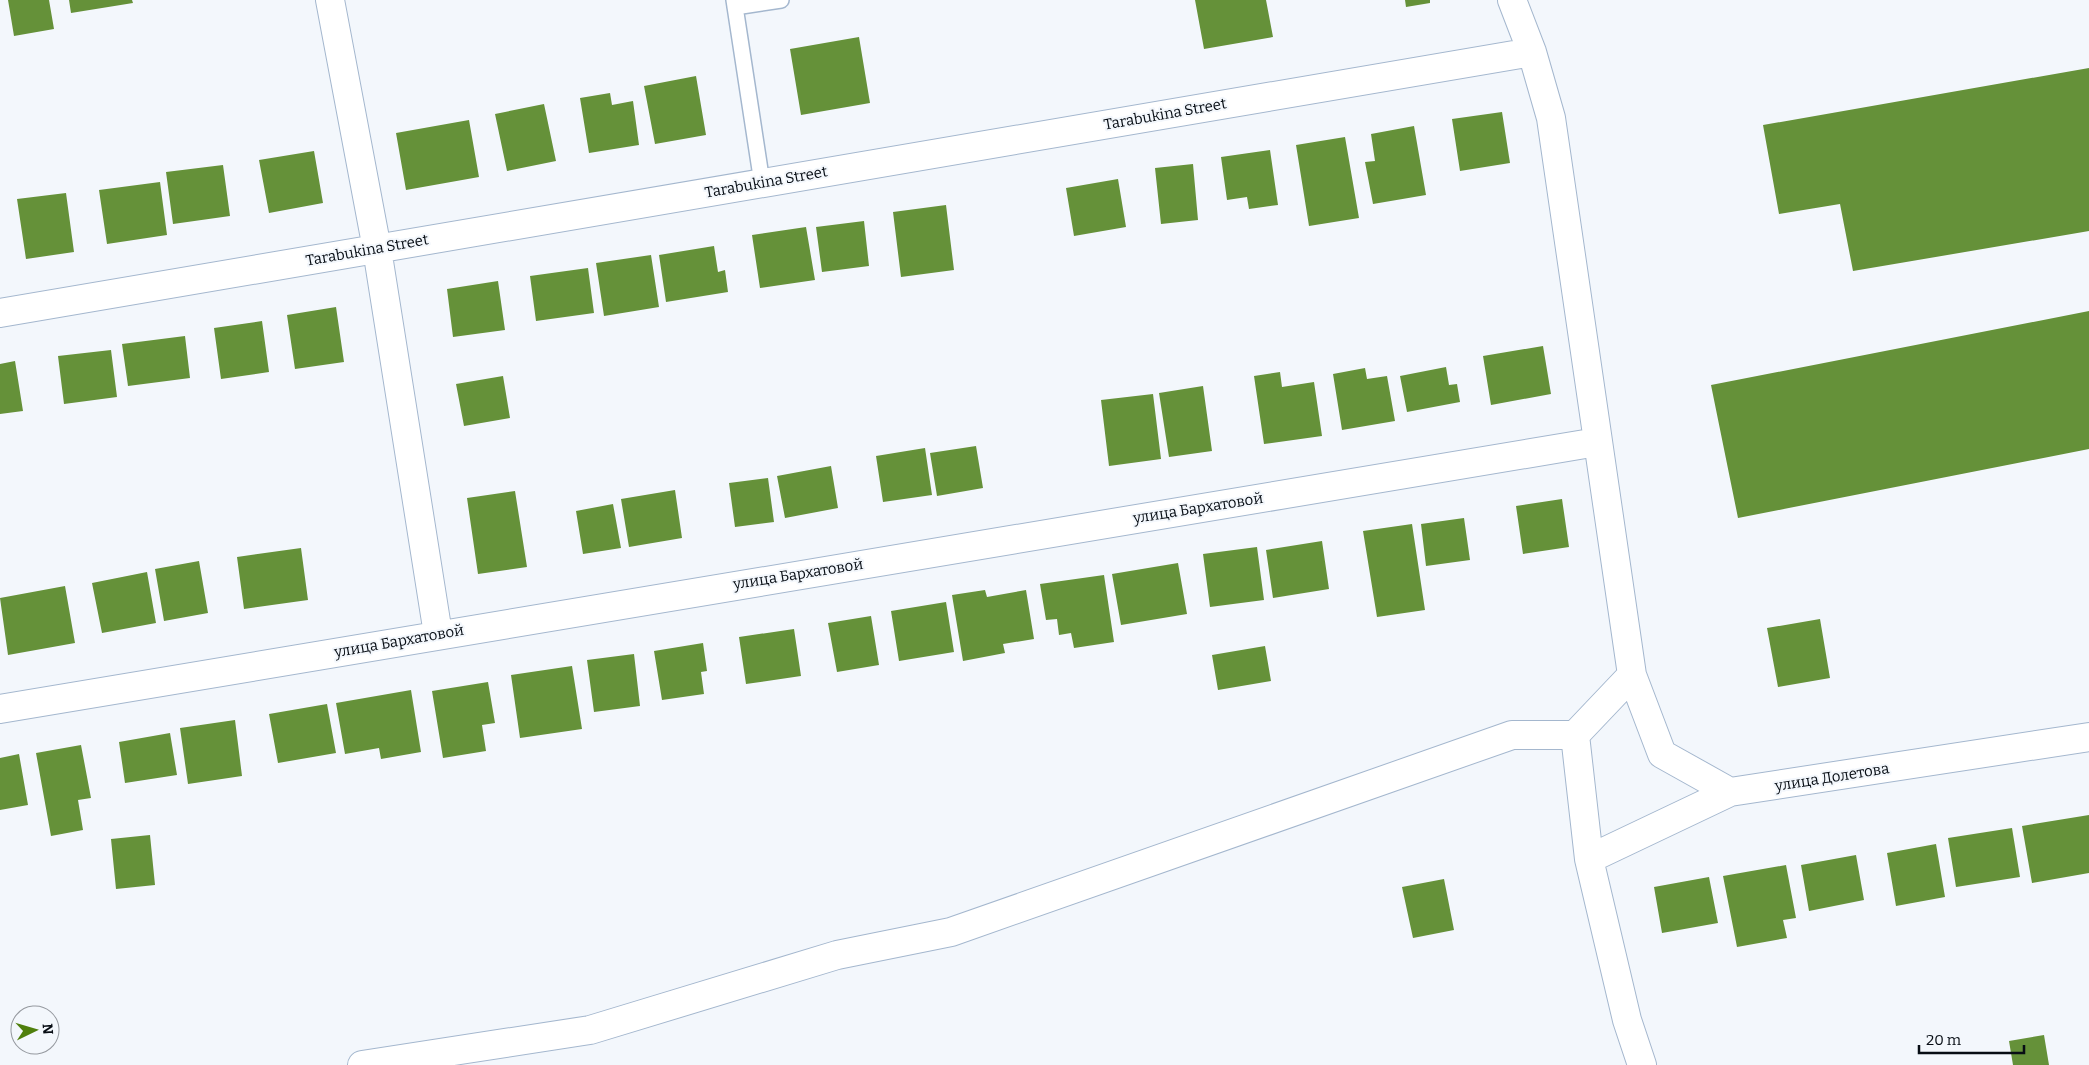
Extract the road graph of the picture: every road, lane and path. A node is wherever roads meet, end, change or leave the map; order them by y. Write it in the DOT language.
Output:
graph roads {
  1 [pos="330,0"];
  2 [pos="781,0"];
  3 [pos="1512,0"];
  4 [pos="734,3"];
  5 [pos="1532,52"];
  6 [pos="762,183"];
  7 [pos="377,249"];
  8 [pos="0,313"];
  9 [pos="1597,442"];
  10 [pos="438,634"];
  11 [pos="1632,675"];
  12 [pos="0,709"];
  13 [pos="1575,735"];
  14 [pos="2089,737"];
  15 [pos="1730,792"];
  16 [pos="1589,859"];
  17 [pos="362,1065"];
  18 [pos="1642,1065"];
  1 -- 7 [label="street"];
  2 -- 4 [label="lane"];
  3 -- 5 [label="street"];
  4 -- 6 [label="lane"];
  5 -- 6 [label="street, Tarabukina Street"];
  5 -- 9 [label="street"];
  6 -- 7 [label="street, Tarabukina Street"];
  7 -- 8 [label="street, Tarabukina Street"];
  7 -- 10 [label="street"];
  9 -- 10 [label="street, улица Бархатовой"];
  9 -- 11 [label="street"];
  10 -- 12 [label="street, улица Бархатовой"];
  11 -- 13 [label="street"];
  11 -- 15 [label="street"];
  13 -- 16 [label="street"];
  13 -- 17 [label="street"];
  14 -- 15 [label="street, улица Долетова"];
  15 -- 16 [label="street, улица Долетова"];
  16 -- 18 [label="street"];
}
